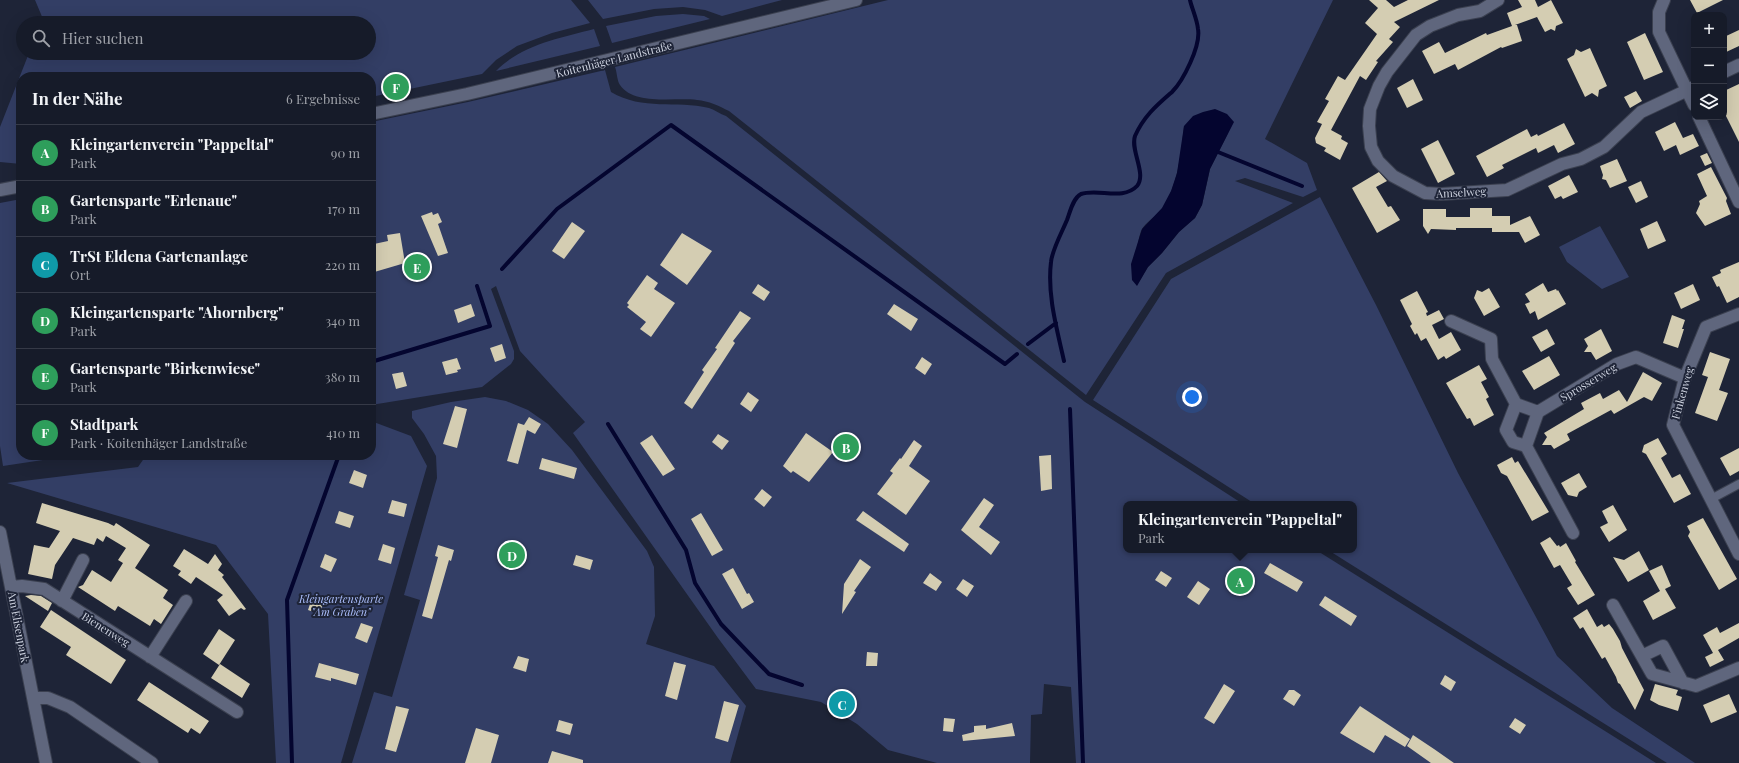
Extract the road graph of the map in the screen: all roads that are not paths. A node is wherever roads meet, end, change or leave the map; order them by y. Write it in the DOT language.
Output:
graph roads {
  1 [pos="856,0"];
  2 [pos="1498,0"];
  3 [pos="1664,0"];
  4 [pos="1739,65"];
  5 [pos="1727,71"];
  6 [pos="1690,89"];
  7 [pos="376,113"];
  8 [pos="1701,120"];
  9 [pos="16,187"];
  10 [pos="0,190"];
  11 [pos="1739,202"];
  12 [pos="1739,314"];
  13 [pos="1451,321"];
  14 [pos="1685,378"];
  15 [pos="1516,404"];
  16 [pos="1538,412"];
  17 [pos="1526,446"];
  18 [pos="1739,484"];
  19 [pos="1711,499"];
  20 [pos="0,532"];
  21 [pos="1573,533"];
  22 [pos="1739,554"];
  23 [pos="83,560"];
  24 [pos="11,587"];
  25 [pos="62,601"];
  26 [pos="186,601"];
  27 [pos="1613,605"];
  28 [pos="150,656"];
  29 [pos="1642,656"];
  30 [pos="1739,668"];
  31 [pos="1683,683"];
  32 [pos="33,698"];
  33 [pos="237,712"];
  34 [pos="46,763"];
  35 [pos="152,763"];
  1 -- 7 [label="street, Koitenhäger Landstraße"];
  2 -- 6 [label="street, Amselweg"];
  3 -- 6 [label="street"];
  4 -- 5 [label="street"];
  8 -- 11 [label="street"];
  9 -- 10 [label="street"];
  12 -- 14 [label="street, Finkenweg"];
  13 -- 15 [label="street"];
  14 -- 16 [label="street, Sprosserweg"];
  14 -- 19 [label="street, Finkenweg"];
  15 -- 16 [label="street"];
  15 -- 17 [label="street"];
  16 -- 17 [label="street"];
  17 -- 21 [label="street"];
  18 -- 19 [label="lane"];
  19 -- 22 [label="street, Finkenweg"];
  20 -- 24 [label="street, Am Elisenpark"];
  23 -- 25 [label="street"];
  24 -- 25 [label="street, Bienenweg"];
  24 -- 32 [label="street, Am Elisenpark"];
  25 -- 28 [label="street, Bienenweg"];
  26 -- 28 [label="street"];
  27 -- 29 [label="street"];
  28 -- 33 [label="street, Bienenweg"];
  29 -- 31 [label="street"];
  29 -- 31 [label="street"];
  30 -- 31 [label="street"];
  32 -- 34 [label="street, Am Elisenpark"];
  32 -- 35 [label="street"];
}
